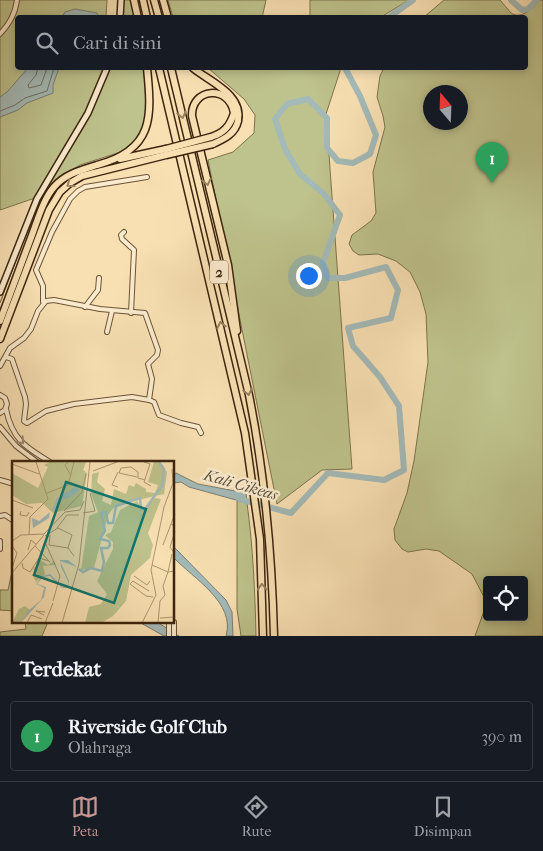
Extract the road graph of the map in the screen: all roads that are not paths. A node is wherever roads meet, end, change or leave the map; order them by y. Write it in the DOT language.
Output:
graph roads {
  1 [pos="17,0"];
  2 [pos="121,0"];
  3 [pos="134,0"];
  4 [pos="143,0"];
  5 [pos="154,0"];
  6 [pos="162,0"];
  7 [pos="120,15"];
  8 [pos="137,15"];
  9 [pos="146,15"];
  10 [pos="158,15"];
  11 [pos="167,15"];
  12 [pos="0,34"];
  13 [pos="106,70"];
  14 [pos="147,70"];
  15 [pos="159,70"];
  16 [pos="170,70"];
  17 [pos="196,70"];
  18 [pos="212,141"];
  19 [pos="166,152"];
  20 [pos="112,162"];
  21 [pos="147,176"];
  22 [pos="124,232"];
  23 [pos="99,278"];
  24 [pos="0,292"];
  25 [pos="44,302"];
  26 [pos="85,307"];
  27 [pos="112,311"];
  28 [pos="131,313"];
  29 [pos="0,321"];
  30 [pos="107,332"];
  31 [pos="0,339"];
  32 [pos="6,357"];
  33 [pos="0,366"];
  34 [pos="242,368"];
  35 [pos="0,395"];
  36 [pos="148,400"];
  37 [pos="6,409"];
  38 [pos="0,413"];
  39 [pos="0,426"];
  40 [pos="201,433"];
  41 [pos="36,461"];
  42 [pos="48,461"];
  43 [pos="0,516"];
  44 [pos="12,520"];
  45 [pos="0,541"];
  46 [pos="0,549"];
  47 [pos="263,636"];
  48 [pos="274,636"];
  1 -- 12 [label="street"];
  2 -- 7 [label="main road"];
  3 -- 8 [label="highway"];
  4 -- 9 [label="highway"];
  5 -- 10 [label="highway"];
  6 -- 11 [label="highway"];
  13 -- 24 [label="main road"];
  14 -- 20 [label="highway"];
  47 -- 15 [label="highway, 2, one-way"];
  16 -- 34 [label="highway, 2, one-way"];
  17 -- 18 [label="highway"];
  18 -- 19 [label="highway, bridge"];
  18 -- 34 [label="highway, one-way"];
  19 -- 20 [label="highway"];
  19 -- 31 [label="highway, one-way"];
  20 -- 29 [label="highway"];
  21 -- 25 [label="street"];
  22 -- 28 [label="street"];
  23 -- 26 [label="street"];
  25 -- 26 [label="street"];
  25 -- 32 [label="street"];
  26 -- 27 [label="street"];
  27 -- 28 [label="street"];
  27 -- 30 [label="street"];
  28 -- 36 [label="street"];
  32 -- 33 [label="street"];
  32 -- 36 [label="street"];
  34 -- 48 [label="highway, 2, one-way"];
  35 -- 37 [label="street"];
  36 -- 40 [label="street"];
  37 -- 38 [label="street"];
  37 -- 42 [label="street, one-way"];
  39 -- 41 [label="street"];
  43 -- 44 [label="street"];
  45 -- 46 [label="street"];
}
